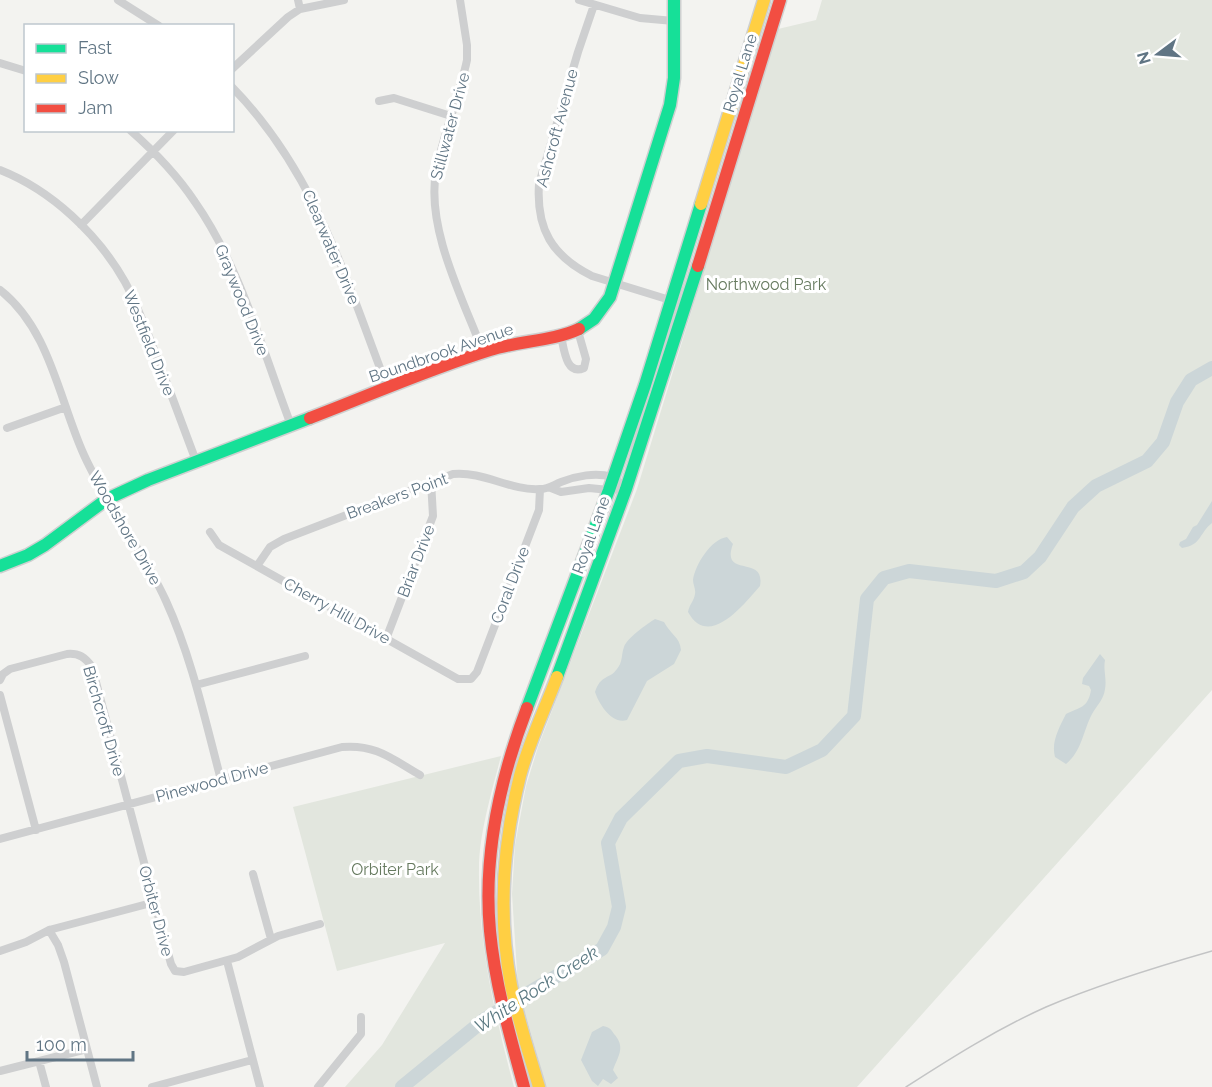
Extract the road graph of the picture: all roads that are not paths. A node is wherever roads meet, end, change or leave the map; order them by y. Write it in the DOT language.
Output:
graph roads {
  1 [pos="118,0"];
  2 [pos="344,0"];
  3 [pos="460,0"];
  4 [pos="579,0"];
  5 [pos="674,0"];
  6 [pos="764,0"];
  7 [pos="780,0"];
  8 [pos="299,5"];
  9 [pos="594,5"];
  10 [pos="674,21"];
  11 [pos="156,24"];
  12 [pos="0,63"];
  13 [pos="234,67"];
  14 [pos="24,70"];
  15 [pos="234,89"];
  16 [pos="379,101"];
  17 [pos="451,116"];
  18 [pos="132,132"];
  19 [pos="172,132"];
  20 [pos="154,151"];
  21 [pos="0,170"];
  22 [pos="81,225"];
  23 [pos="615,283"];
  24 [pos="0,290"];
  25 [pos="671,301"];
  26 [pos="686,305"];
  27 [pos="578,331"];
  28 [pos="561,336"];
  29 [pos="483,352"];
  30 [pos="388,389"];
  31 [pos="66,407"];
  32 [pos="291,425"];
  33 [pos="8,428"];
  34 [pos="196,461"];
  35 [pos="614,477"];
  36 [pos="431,481"];
  37 [pos="551,488"];
  38 [pos="540,489"];
  39 [pos="626,489"];
  40 [pos="609,490"];
  41 [pos="107,499"];
  42 [pos="210,531"];
  43 [pos="0,566"];
  44 [pos="257,566"];
  45 [pos="386,639"];
  46 [pos="305,656"];
  47 [pos="471,679"];
  48 [pos="0,680"];
  49 [pos="196,686"];
  50 [pos="0,695"];
  51 [pos="420,774"];
  52 [pos="220,780"];
  53 [pos="498,803"];
  54 [pos="128,805"];
  55 [pos="513,806"];
  56 [pos="36,830"];
  57 [pos="0,839"];
  58 [pos="253,874"];
  59 [pos="155,902"];
  60 [pos="320,924"];
  61 [pos="49,930"];
  62 [pos="271,939"];
  63 [pos="0,951"];
  64 [pos="226,961"];
  65 [pos="361,1017"];
  66 [pos="87,1049"];
  67 [pos="252,1060"];
  68 [pos="39,1061"];
  69 [pos="0,1071"];
  70 [pos="45,1087"];
  71 [pos="97,1087"];
  72 [pos="152,1087"];
  73 [pos="260,1087"];
  74 [pos="318,1087"];
  75 [pos="524,1087"];
  76 [pos="539,1087"];
  1 -- 11 [label="street"];
  2 -- 8 [label="street"];
  3 -- 17 [label="street, Stillwater Drive"];
  4 -- 9 [label="street"];
  5 -- 10 [label="main road, Boundbrook Avenue"];
  6 -- 25 [label="main road, Royal Lane"];
  7 -- 26 [label="main road, Royal Lane"];
  8 -- 13 [label="street"];
  9 -- 10 [label="street"];
  9 -- 23 [label="street, Ashcroft Avenue"];
  10 -- 23 [label="main road, Boundbrook Avenue"];
  12 -- 14 [label="street"];
  15 -- 30 [label="street, Clearwater Drive"];
  16 -- 17 [label="street"];
  17 -- 29 [label="street, Stillwater Drive"];
  18 -- 20 [label="street, Graywood Drive"];
  19 -- 20 [label="street"];
  20 -- 22 [label="street"];
  20 -- 32 [label="street, Graywood Drive"];
  21 -- 22 [label="street, Westfield Drive"];
  22 -- 34 [label="street, Westfield Drive"];
  23 -- 25 [label="street, Ashcroft Avenue"];
  23 -- 27 [label="main road, Boundbrook Avenue"];
  24 -- 31 [label="street, Woodshore Drive"];
  25 -- 26 [label="street, Ashcroft Avenue"];
  25 -- 35 [label="main road, Royal Lane"];
  26 -- 39 [label="main road, Royal Lane"];
  27 -- 28 [label="main road, Boundbrook Avenue"];
  27 -- 28 [label="street"];
  28 -- 29 [label="main road, Boundbrook Avenue"];
  29 -- 30 [label="main road, Boundbrook Avenue"];
  30 -- 32 [label="main road, Boundbrook Avenue"];
  31 -- 33 [label="street"];
  31 -- 41 [label="street, Woodshore Drive"];
  32 -- 34 [label="main road, Boundbrook Avenue"];
  34 -- 41 [label="main road, Boundbrook Avenue"];
  35 -- 37 [label="street, Breakers Point"];
  35 -- 39 [label="street"];
  35 -- 40 [label="main road, Royal Lane"];
  36 -- 38 [label="street, Breakers Point"];
  36 -- 44 [label="street, Breakers Point"];
  36 -- 45 [label="street, Briar Drive"];
  37 -- 38 [label="street, Breakers Point"];
  37 -- 40 [label="street, Breakers Point"];
  38 -- 47 [label="street, Coral Drive"];
  39 -- 40 [label="street, Breakers Point"];
  39 -- 55 [label="main road, Royal Lane"];
  40 -- 53 [label="main road, Royal Lane"];
  41 -- 43 [label="main road, Boundbrook Avenue"];
  41 -- 49 [label="street, Woodshore Drive"];
  42 -- 44 [label="street, Cherry Hill Drive"];
  44 -- 45 [label="street, Cherry Hill Drive"];
  45 -- 47 [label="street, Cherry Hill Drive"];
  46 -- 49 [label="street"];
  48 -- 54 [label="street, Birchcroft Drive"];
  49 -- 52 [label="street, Woodshore Drive"];
  50 -- 56 [label="street"];
  51 -- 52 [label="street, Pinewood Drive"];
  52 -- 54 [label="street, Pinewood Drive"];
  53 -- 55 [label="main road"];
  53 -- 75 [label="main road, Royal Lane"];
  54 -- 56 [label="street, Pinewood Drive"];
  54 -- 59 [label="street, Orbiter Drive"];
  55 -- 76 [label="main road, Royal Lane"];
  56 -- 57 [label="street, Pinewood Drive"];
  58 -- 62 [label="street"];
  59 -- 61 [label="street"];
  59 -- 64 [label="street, Orbiter Drive"];
  60 -- 62 [label="street, Orbiter Drive"];
  61 -- 63 [label="street"];
  61 -- 66 [label="street"];
  62 -- 64 [label="street, Orbiter Drive"];
  64 -- 67 [label="street"];
  65 -- 74 [label="street"];
  66 -- 68 [label="street"];
  66 -- 71 [label="street"];
  67 -- 72 [label="street"];
  67 -- 73 [label="street"];
  68 -- 69 [label="street"];
  68 -- 70 [label="street"];
}
